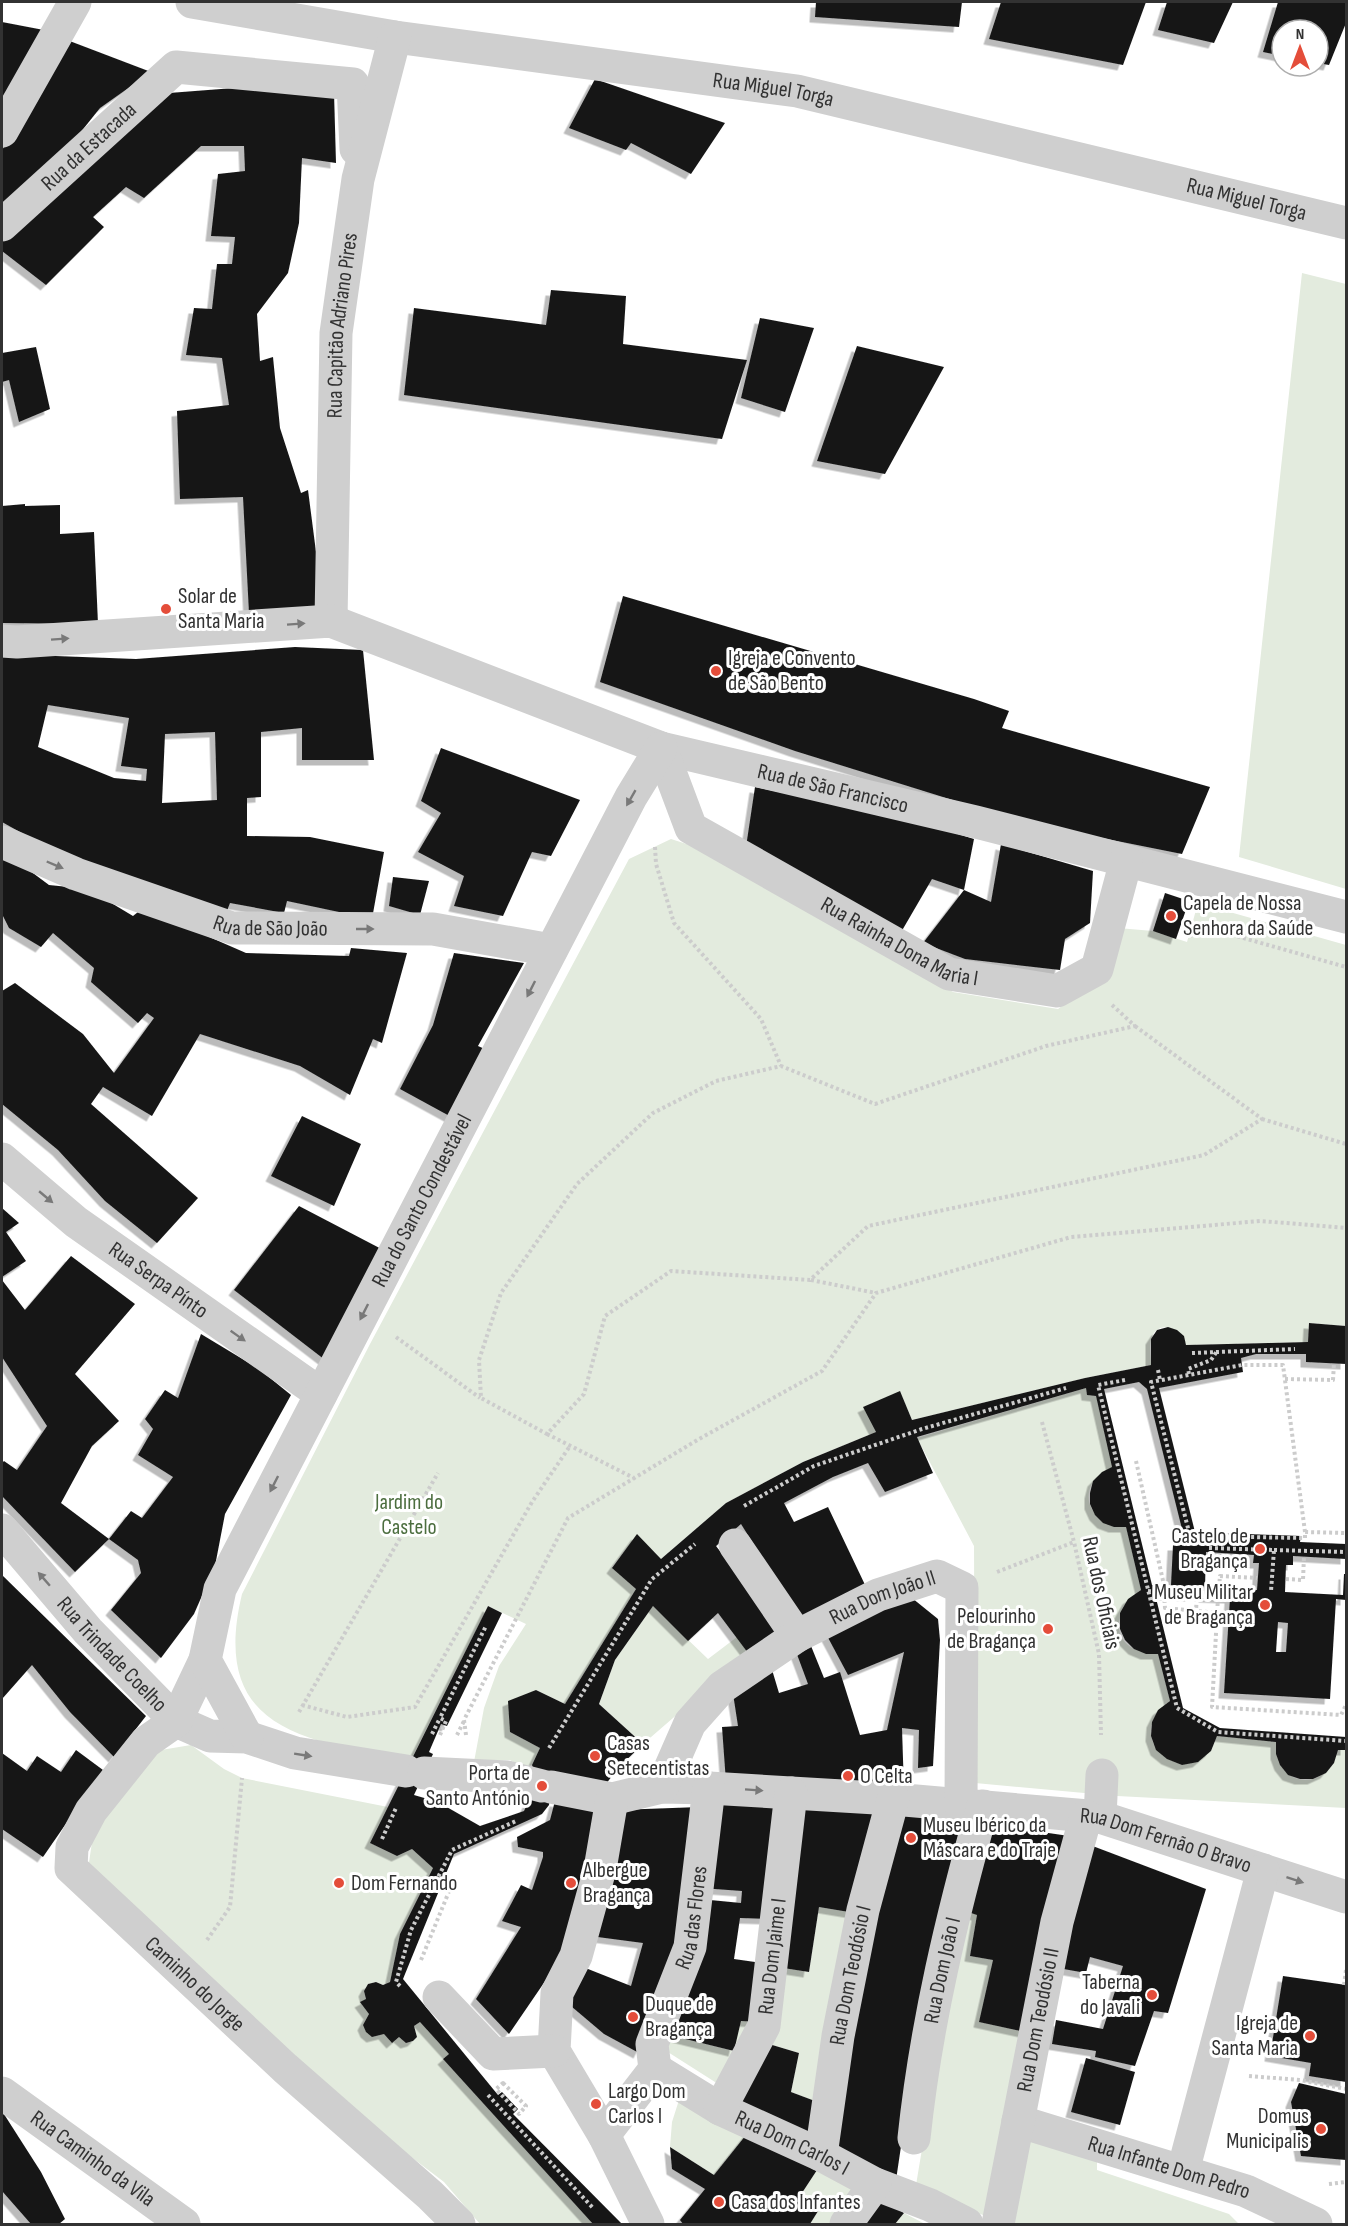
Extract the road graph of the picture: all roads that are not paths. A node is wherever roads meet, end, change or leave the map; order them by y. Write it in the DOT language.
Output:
graph roads {
  1 [pos="75,2"];
  2 [pos="212,3"];
  3 [pos="395,37"];
  4 [pos="2,131"];
  5 [pos="358,179"];
  6 [pos="1347,223"];
  7 [pos="2,225"];
  8 [pos="331,621"];
  9 [pos="2,641"];
  10 [pos="661,748"];
  11 [pos="2,842"];
  12 [pos="1126,861"];
  13 [pos="1347,917"];
  14 [pos="551,950"];
  15 [pos="2,1159"];
  16 [pos="321,1394"];
  17 [pos="2,1530"];
  18 [pos="735,1545"];
  19 [pos="797,1636"];
  20 [pos="205,1660"];
  21 [pos="176,1721"];
  22 [pos="248,1737"];
  23 [pos="1102,1775"];
  24 [pos="662,1787"];
  25 [pos="709,1788"];
  26 [pos="791,1793"];
  27 [pos="612,1799"];
  28 [pos="893,1799"];
  29 [pos="972,1805"];
  30 [pos="1093,1816"];
  31 [pos="1263,1870"];
  32 [pos="1347,1897"];
  33 [pos="439,1997"];
  34 [pos="555,2051"];
  35 [pos="653,2057"];
  36 [pos="14,2103"];
  37 [pos="720,2109"];
  38 [pos="1018,2121"];
  39 [pos="604,2136"];
  40 [pos="914,2138"];
  41 [pos="821,2155"];
  42 [pos="1183,2171"];
  43 [pos="896,2184"];
  44 [pos="184,2224"];
  45 [pos="459,2224"];
  46 [pos="648,2224"];
  47 [pos="846,2224"];
  48 [pos="967,2224"];
  49 [pos="998,2224"];
  50 [pos="1316,2224"];
  1 -- 4 [label="street"];
  2 -- 3 [label="street, Rua Miguel Torga"];
  3 -- 5 [label="street, Rua Capitão Adriano Pires"];
  3 -- 6 [label="street, Rua Miguel Torga"];
  5 -- 7 [label="street, Rua da Estacada"];
  5 -- 8 [label="street, Rua Capitão Adriano Pires"];
  9 -- 8 [label="street, one-way"];
  8 -- 10 [label="street, Rua de São Francisco"];
  10 -- 12 [label="street, Rua de São Francisco"];
  10 -- 12 [label="street, Rua Rainha Dona Maria I"];
  10 -- 14 [label="street, Rua do Santo Condestável, one-way"];
  11 -- 14 [label="street, Rua de São João, one-way"];
  12 -- 13 [label="street, Rua de São Francisco"];
  14 -- 16 [label="street, Rua do Santo Condestável, one-way"];
  15 -- 16 [label="street, Rua Serpa Pínto, one-way"];
  16 -- 20 [label="street, Rua do Santo Condestável, one-way"];
  21 -- 17 [label="street, Rua Trindade Coelho, one-way"];
  18 -- 19 [label="street"];
  19 -- 24 [label="street, Rua Dom João II"];
  19 -- 29 [label="street, Rua Dom João II"];
  20 -- 21 [label="street, Rua do Santo Condestável"];
  20 -- 22 [label="street"];
  21 -- 22 [label="street, Rua Trindade Coelho"];
  21 -- 45 [label="street, Caminho do Jorge"];
  22 -- 27 [label="street, Rua Dom Fernão O Bravo, one-way"];
  23 -- 30 [label="street, Rua Dom Teodósio II"];
  24 -- 25 [label="street, Rua Dom Fernão O Bravo"];
  24 -- 27 [label="street, Rua Dom Fernão O Bravo"];
  25 -- 26 [label="street, Rua Dom Fernão O Bravo, one-way"];
  25 -- 35 [label="street, Rua das Flores"];
  26 -- 28 [label="street, Rua Dom Fernão O Bravo"];
  26 -- 37 [label="street, Rua Dom Jaime I"];
  27 -- 34 [label="street"];
  28 -- 29 [label="street, Rua Dom Fernão O Bravo"];
  28 -- 41 [label="street, Rua Dom Teodósio I"];
  29 -- 30 [label="street, Rua Dom Fernão O Bravo"];
  29 -- 40 [label="street, Rua Dom João I"];
  30 -- 31 [label="street, Rua Dom Fernão O Bravo"];
  30 -- 38 [label="street, Rua Dom Teodósio II"];
  31 -- 32 [label="street, Rua Dom Fernão O Bravo, one-way"];
  31 -- 42 [label="street"];
  33 -- 34 [label="street"];
  34 -- 39 [label="street"];
  35 -- 37 [label="street, Rua Dom Carlos I"];
  35 -- 39 [label="street, Rua das Flores"];
  36 -- 44 [label="street, Rua Caminho da Vila"];
  37 -- 41 [label="street, Rua Dom Carlos I"];
  38 -- 42 [label="street, Rua Infante Dom Pedro"];
  38 -- 49 [label="street, Rua Dom Teodósio II"];
  39 -- 46 [label="street"];
  41 -- 43 [label="street, Rua Dom Carlos I"];
  42 -- 50 [label="street, Rua Infante Dom Pedro"];
  43 -- 47 [label="street"];
  43 -- 48 [label="street, Rua Dom Carlos I"];
}
